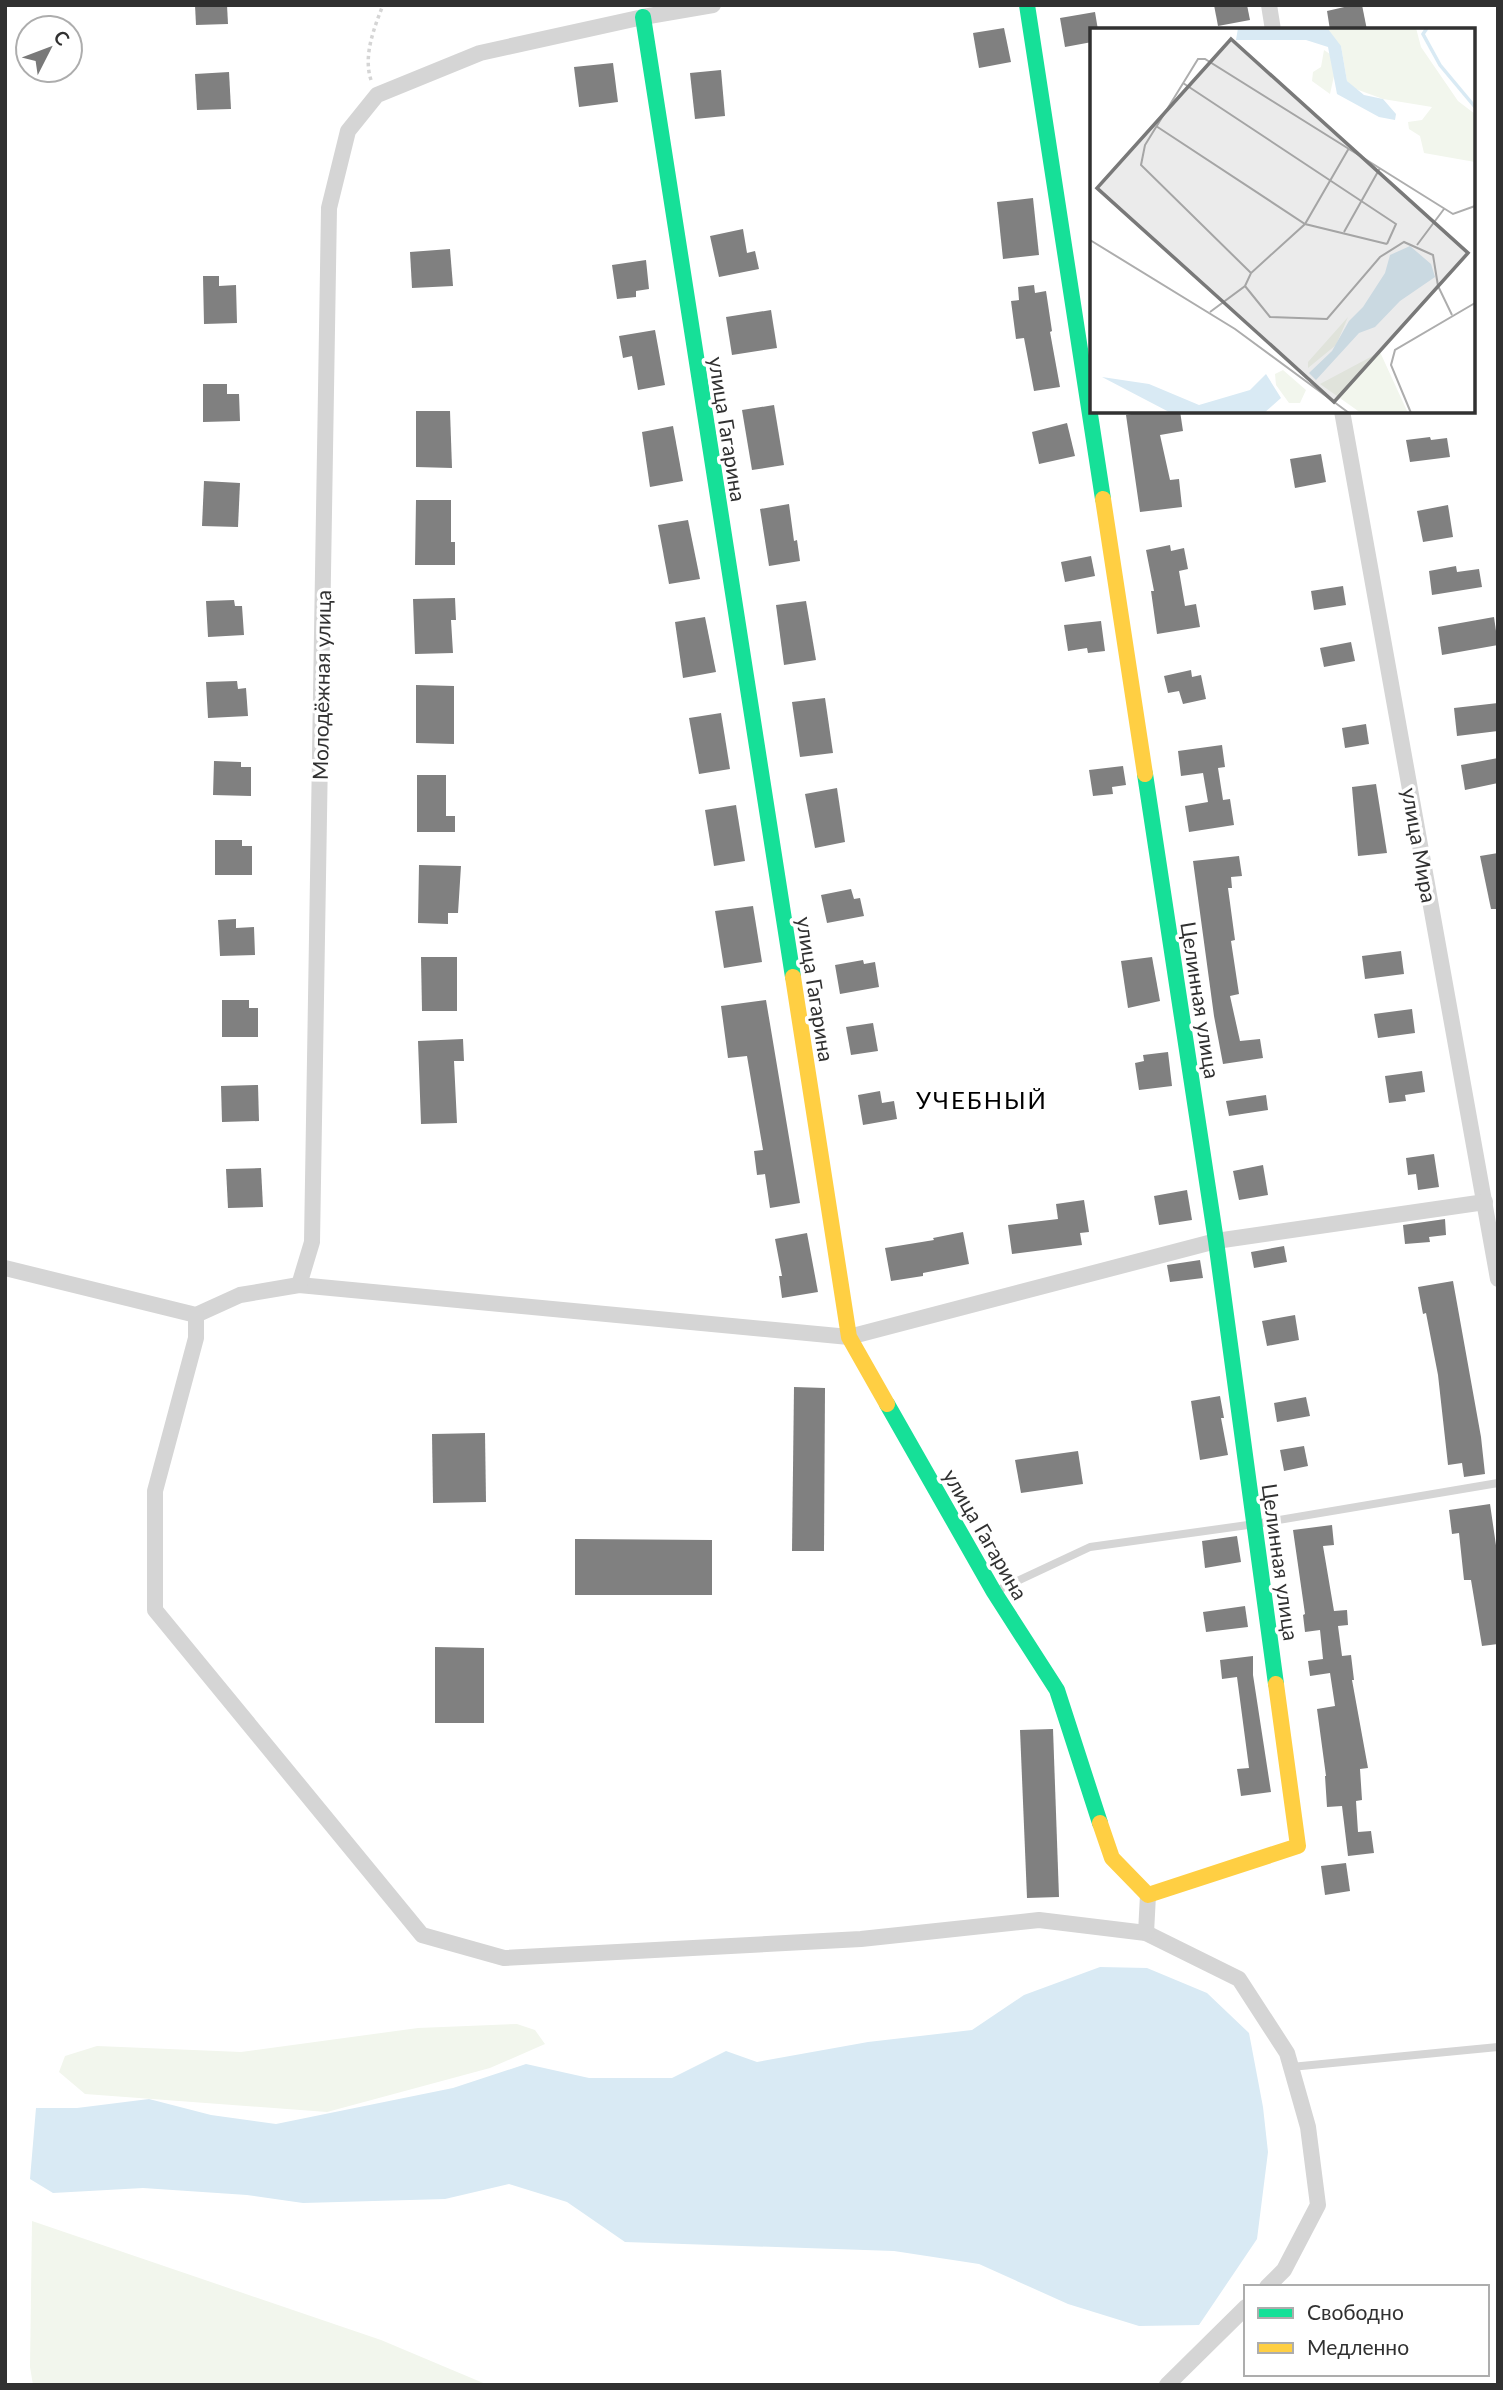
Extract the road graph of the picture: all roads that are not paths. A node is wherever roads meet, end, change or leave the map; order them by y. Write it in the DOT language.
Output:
graph roads {
  1 [pos="713,5"];
  2 [pos="1027,5"];
  3 [pos="1269,5"];
  4 [pos="643,17"];
  5 [pos="1273,28"];
  6 [pos="1342,413"];
  7 [pos="1485,1202"];
  8 [pos="1216,1241"];
  9 [pos="5,1268"];
  10 [pos="1498,1279"];
  11 [pos="299,1285"];
  12 [pos="196,1315"];
  13 [pos="849,1337"];
  14 [pos="1498,1483"];
  15 [pos="1255,1524"];
  16 [pos="994,1592"];
  17 [pos="1148,1895"];
  18 [pos="1146,1933"];
  19 [pos="1498,2047"];
  20 [pos="1291,2067"];
  21 [pos="1269,2285"];
  22 [pos="1244,2310"];
  23 [pos="1167,2385"];
  1 -- 4 [label="street"];
  2 -- 8 [label="street, Целинная улица"];
  3 -- 5 [label="street"];
  4 -- 11 [label="street, Молодёжная улица"];
  4 -- 13 [label="street, улица Гагарина"];
  6 -- 7 [label="street, улица Мира"];
  7 -- 8 [label="street"];
  7 -- 10 [label="street, улица Мира"];
  8 -- 13 [label="street"];
  8 -- 15 [label="street, Целинная улица"];
  9 -- 12 [label="street"];
  11 -- 12 [label="street"];
  11 -- 13 [label="street"];
  12 -- 18 [label="street"];
  13 -- 16 [label="street, улица Гагарина"];
  14 -- 15 [label="lane"];
  15 -- 16 [label="lane"];
  15 -- 17 [label="street, Целинная улица"];
  16 -- 17 [label="street, улица Гагарина"];
  17 -- 18 [label="street"];
  18 -- 20 [label="street"];
  19 -- 20 [label="lane"];
  20 -- 21 [label="street"];
  22 -- 23 [label="street"];
}
